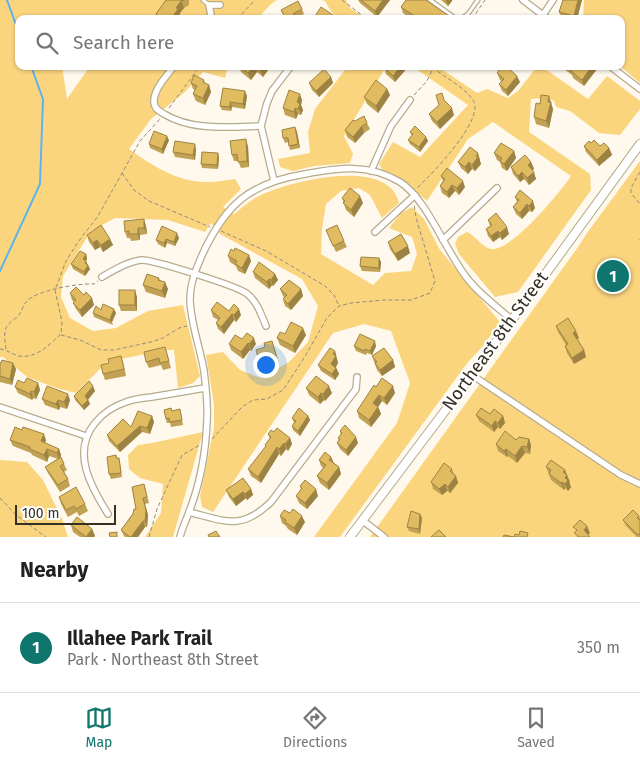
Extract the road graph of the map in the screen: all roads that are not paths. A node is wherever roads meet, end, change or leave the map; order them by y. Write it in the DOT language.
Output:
graph roads {
  1 [pos="203,0"];
  2 [pos="430,0"];
  3 [pos="478,0"];
  4 [pos="523,0"];
  5 [pos="553,0"];
  6 [pos="209,5"];
  7 [pos="220,5"];
  8 [pos="210,15"];
  9 [pos="451,15"];
  10 [pos="466,15"];
  11 [pos="542,15"];
  12 [pos="546,15"];
  13 [pos="171,70"];
  14 [pos="287,70"];
  15 [pos="615,70"];
  16 [pos="640,89"];
  17 [pos="410,100"];
  18 [pos="261,126"];
  19 [pos="640,144"];
  20 [pos="371,171"];
  21 [pos="274,180"];
  22 [pos="497,188"];
  23 [pos="413,194"];
  24 [pos="375,232"];
  25 [pos="443,240"];
  26 [pos="194,274"];
  27 [pos="102,277"];
  28 [pos="511,319"];
  29 [pos="266,326"];
  30 [pos="472,375"];
  31 [pos="357,377"];
  32 [pos="205,388"];
  33 [pos="0,407"];
  34 [pos="86,436"];
  35 [pos="640,484"];
  36 [pos="189,512"];
  37 [pos="108,514"];
  38 [pos="362,520"];
  39 [pos="180,537"];
  40 [pos="350,537"];
  41 [pos="384,537"];
  1 -- 6 [label="lane"];
  2 -- 9 [label="lane"];
  3 -- 10 [label="lane"];
  4 -- 11 [label="street"];
  5 -- 12 [label="street"];
  6 -- 7 [label="street"];
  6 -- 8 [label="street"];
  13 -- 18 [label="street"];
  14 -- 18 [label="street"];
  15 -- 16 [label="street"];
  17 -- 20 [label="street"];
  18 -- 21 [label="street"];
  19 -- 28 [label="street, Northeast 8th Street"];
  20 -- 21 [label="street"];
  20 -- 23 [label="street"];
  21 -- 26 [label="street"];
  22 -- 25 [label="street"];
  23 -- 24 [label="street"];
  23 -- 25 [label="street"];
  25 -- 28 [label="street"];
  26 -- 27 [label="street"];
  26 -- 29 [label="street"];
  26 -- 32 [label="street"];
  28 -- 30 [label="street, Northeast 8th Street"];
  30 -- 35 [label="street"];
  30 -- 38 [label="street, Northeast 8th Street"];
  31 -- 36 [label="street"];
  32 -- 34 [label="street"];
  32 -- 36 [label="street"];
  33 -- 34 [label="street"];
  34 -- 37 [label="street"];
  36 -- 39 [label="street"];
  38 -- 40 [label="street, Northeast 8th Street"];
  38 -- 41 [label="street"];
}
